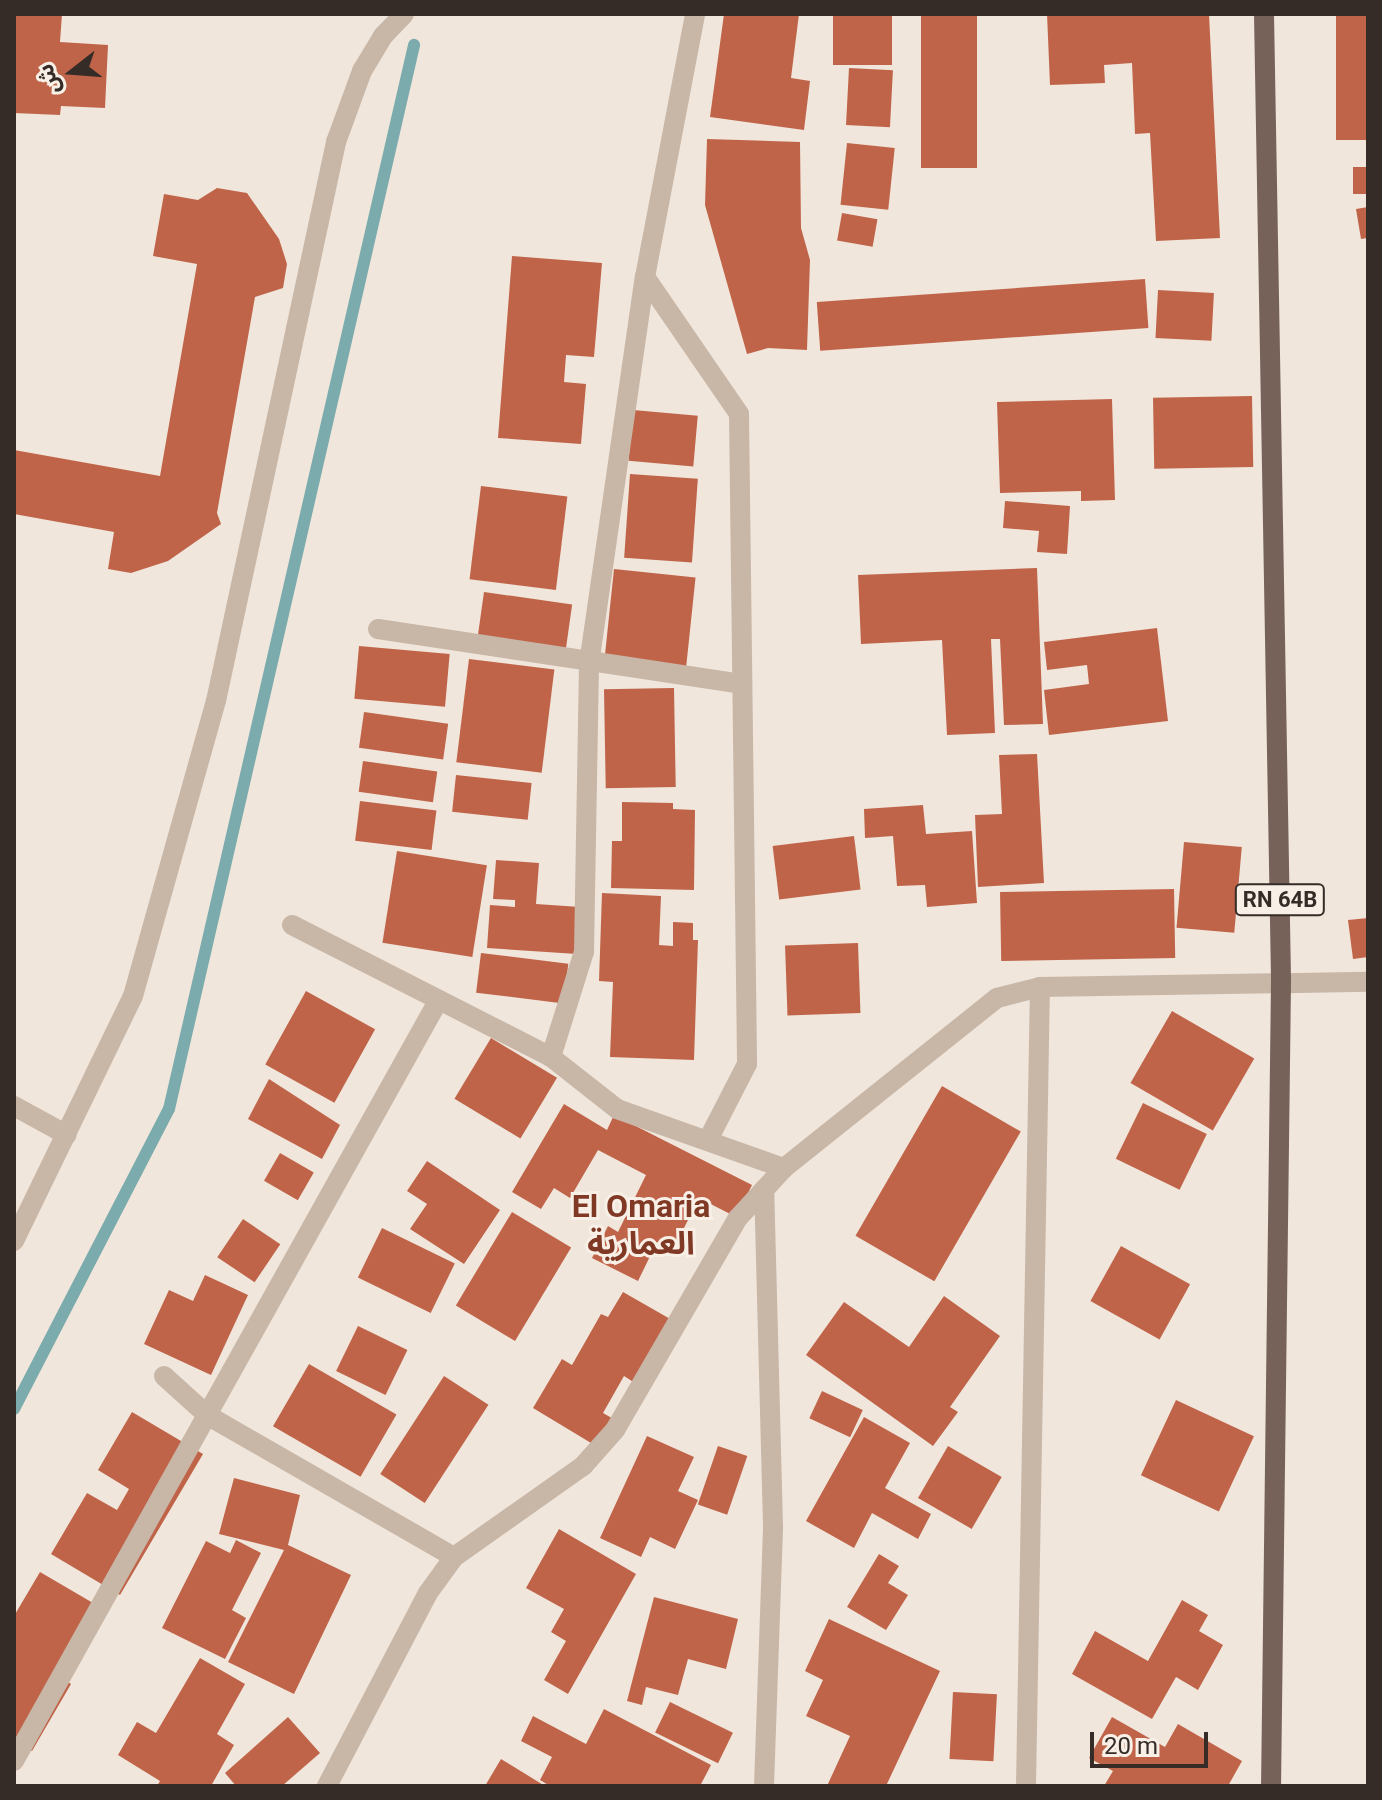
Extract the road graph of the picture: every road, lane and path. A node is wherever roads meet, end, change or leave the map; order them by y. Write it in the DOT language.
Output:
graph roads {
  1 [pos="695,14"];
  2 [pos="1264,14"];
  3 [pos="402,15"];
  4 [pos="645,277"];
  5 [pos="378,629"];
  6 [pos="589,664"];
  7 [pos="740,684"];
  8 [pos="292,925"];
  9 [pos="1281,982"];
  10 [pos="1368,982"];
  11 [pos="1040,987"];
  12 [pos="438,1001"];
  13 [pos="551,1057"];
  14 [pos="14,1106"];
  15 [pos="67,1135"];
  16 [pos="708,1140"];
  17 [pos="784,1168"];
  18 [pos="764,1189"];
  19 [pos="14,1241"];
  20 [pos="164,1376"];
  21 [pos="207,1415"];
  22 [pos="454,1557"];
  23 [pos="14,1761"];
  24 [pos="327,1786"];
  25 [pos="764,1786"];
  26 [pos="1026,1786"];
  27 [pos="1271,1786"];
  1 -- 4 [label="street"];
  2 -- 9 [label="main road, RN 64B"];
  3 -- 15 [label="street"];
  4 -- 6 [label="street"];
  4 -- 7 [label="street"];
  5 -- 6 [label="street"];
  6 -- 7 [label="street"];
  6 -- 13 [label="street"];
  7 -- 16 [label="street"];
  8 -- 12 [label="street"];
  9 -- 10 [label="street"];
  9 -- 11 [label="street"];
  9 -- 27 [label="main road, RN 64B"];
  11 -- 17 [label="street"];
  11 -- 26 [label="street"];
  12 -- 13 [label="street"];
  12 -- 21 [label="street"];
  13 -- 16 [label="street"];
  14 -- 15 [label="street"];
  15 -- 19 [label="street"];
  16 -- 17 [label="street"];
  17 -- 18 [label="street"];
  18 -- 22 [label="street"];
  18 -- 25 [label="street"];
  20 -- 21 [label="street"];
  21 -- 22 [label="street"];
  21 -- 23 [label="street"];
  22 -- 24 [label="street"];
}
